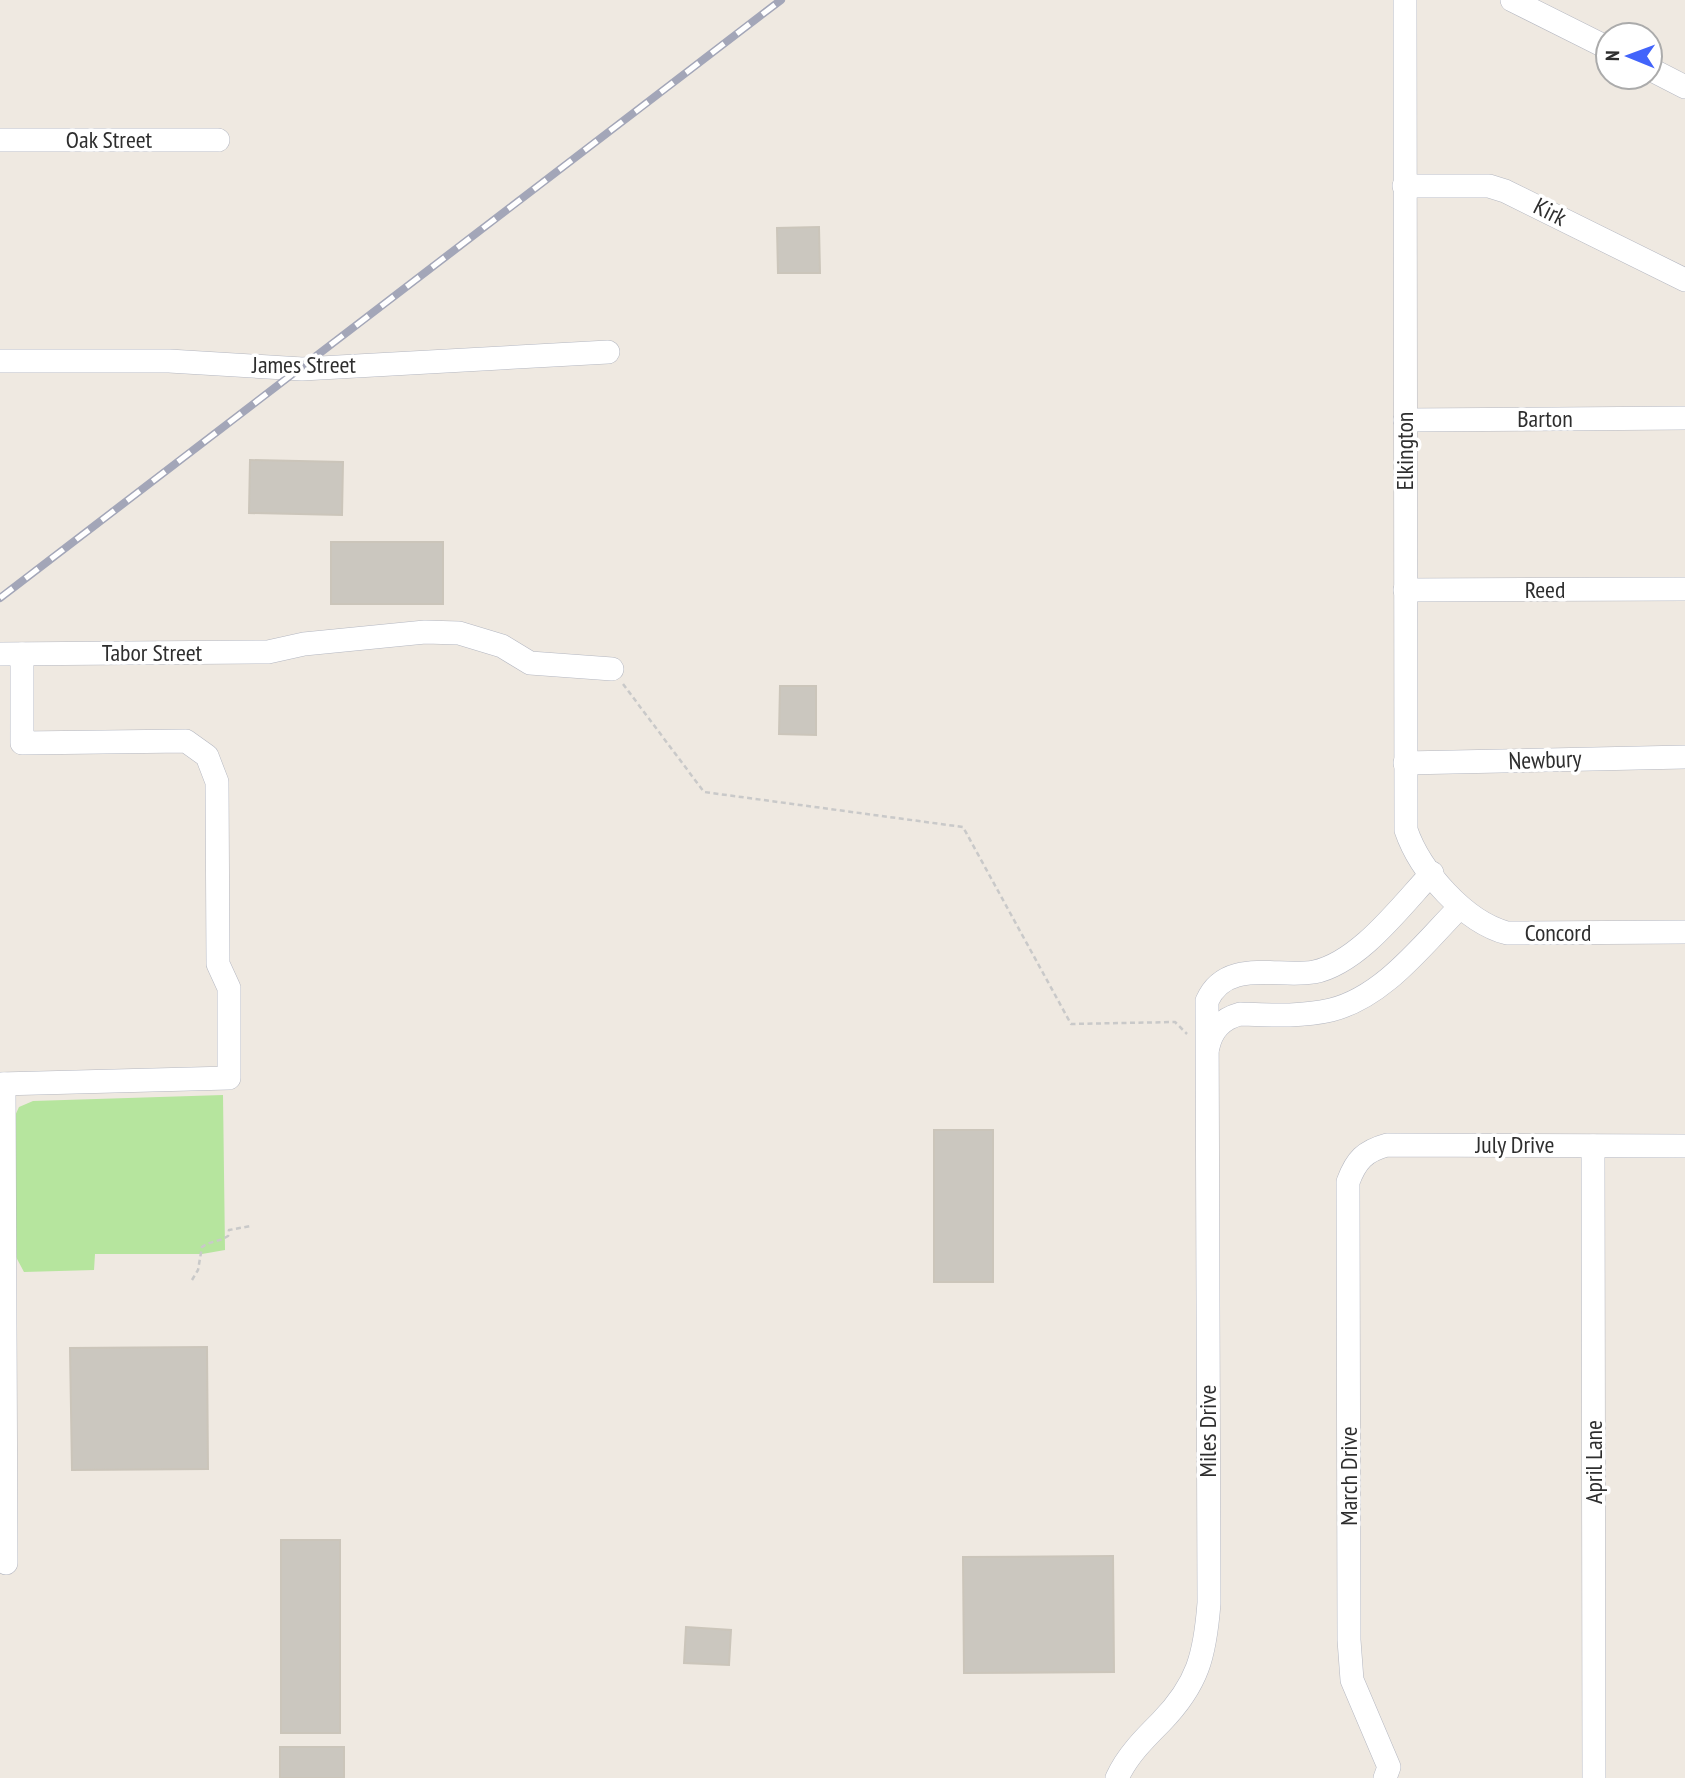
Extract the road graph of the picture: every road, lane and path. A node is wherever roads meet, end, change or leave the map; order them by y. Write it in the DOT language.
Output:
graph roads {
  1 [pos="1405,0"];
  2 [pos="1512,0"];
  3 [pos="1594,41"];
  4 [pos="1664,76"];
  5 [pos="1685,87"];
  6 [pos="218,139"];
  7 [pos="0,140"];
  8 [pos="1404,186"];
  9 [pos="1685,280"];
  10 [pos="608,352"];
  11 [pos="0,361"];
  12 [pos="1685,418"];
  13 [pos="1405,420"];
  14 [pos="1685,589"];
  15 [pos="1405,590"];
  16 [pos="11,654"];
  17 [pos="612,669"];
  18 [pos="1685,757"];
  19 [pos="1405,763"];
  20 [pos="1446,890"];
  21 [pos="1685,932"];
  22 [pos="1206,1054"];
  23 [pos="2,1084"];
  24 [pos="1593,1146"];
  25 [pos="1685,1146"];
  26 [pos="1354,1166"];
  27 [pos="251,1226"];
  28 [pos="192,1280"];
  29 [pos="6,1563"];
  30 [pos="1394,1774"];
  31 [pos="1117,1778"];
  32 [pos="1594,1778"];
  1 -- 8 [label="street, Elkington"];
  2 -- 3 [label="street"];
  4 -- 5 [label="street"];
  6 -- 7 [label="street, Oak Street"];
  8 -- 9 [label="street, Kirk"];
  8 -- 13 [label="street, Elkington"];
  10 -- 11 [label="street, James Street"];
  12 -- 13 [label="street, Barton"];
  13 -- 15 [label="street, Elkington"];
  14 -- 15 [label="street, Reed"];
  15 -- 19 [label="street, Elkington"];
  16 -- 17 [label="street, Tabor Street"];
  16 -- 23 [label="street"];
  17 -- 22 [label="path"];
  18 -- 19 [label="street, Newbury"];
  19 -- 20 [label="street, Elkington"];
  20 -- 21 [label="street, Concord"];
  20 -- 22 [label="street, Miles Drive"];
  20 -- 22 [label="street, Miles Drive"];
  22 -- 31 [label="street, Miles Drive"];
  23 -- 29 [label="street"];
  24 -- 25 [label="street, July Drive"];
  24 -- 26 [label="street, July Drive"];
  24 -- 32 [label="street, April Lane"];
  26 -- 30 [label="street, March Drive"];
  27 -- 28 [label="path"];
}
